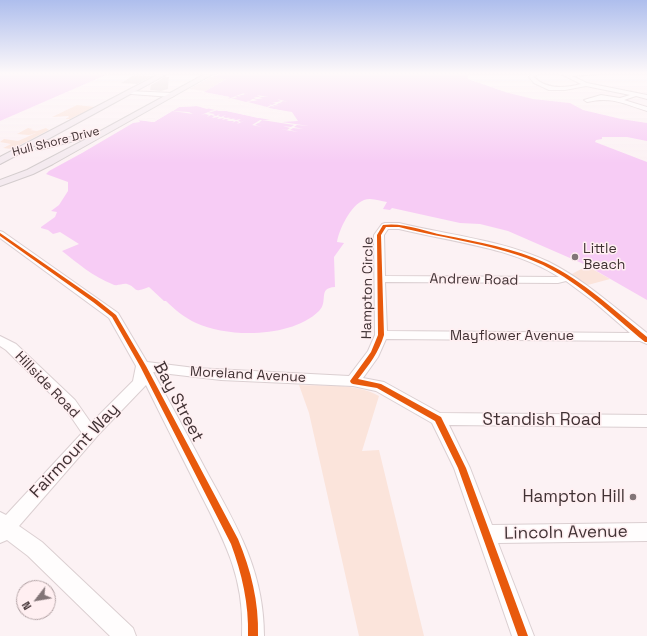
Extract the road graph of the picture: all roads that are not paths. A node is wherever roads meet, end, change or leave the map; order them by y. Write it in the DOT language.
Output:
graph roads {
  1 [pos="109,104"];
  2 [pos="156,104"];
  3 [pos="629,104"];
  4 [pos="647,109"];
  5 [pos="111,128"];
  6 [pos="30,149"];
  7 [pos="16,152"];
  8 [pos="0,156"];
  9 [pos="62,156"];
  10 [pos="0,161"];
  11 [pos="0,183"];
  12 [pos="0,234"];
  13 [pos="566,278"];
  14 [pos="381,279"];
  15 [pos="381,335"];
  16 [pos="645,338"];
  17 [pos="0,340"];
  18 [pos="143,366"];
  19 [pos="353,381"];
  20 [pos="438,419"];
  21 [pos="647,421"];
  22 [pos="90,433"];
  23 [pos="2,528"];
  24 [pos="647,532"];
  25 [pos="485,534"];
  26 [pos="124,636"];
  27 [pos="253,636"];
  28 [pos="523,636"];
  1 -- 7 [label="main road"];
  2 -- 5 [label="main road"];
  3 -- 4 [label="street"];
  5 -- 6 [label="main road, Hull Shore Drive"];
  5 -- 9 [label="main road"];
  6 -- 7 [label="main road, Hull Shore Drive"];
  6 -- 9 [label="main road"];
  7 -- 8 [label="main road, Hull Shore Drive"];
  7 -- 10 [label="main road"];
  9 -- 11 [label="main road"];
  12 -- 18 [label="street, Bay Street"];
  13 -- 14 [label="street, Andrew Road"];
  13 -- 14 [label="street, Hampton Circle"];
  13 -- 16 [label="street, Hampton Circle"];
  14 -- 15 [label="street, Hampton Circle"];
  15 -- 16 [label="street, Mayflower Avenue"];
  15 -- 19 [label="street, Hampton Circle"];
  17 -- 22 [label="street, Hillside Road"];
  18 -- 19 [label="street, Moreland Avenue"];
  18 -- 22 [label="street, Fairmount Way"];
  18 -- 27 [label="street, Bay Street"];
  19 -- 20 [label="street"];
  20 -- 21 [label="street, Standish Road"];
  20 -- 25 [label="street"];
  22 -- 23 [label="street, Fairmount Way"];
  23 -- 26 [label="street"];
  24 -- 25 [label="street, Lincoln Avenue"];
  25 -- 28 [label="street"];
}
